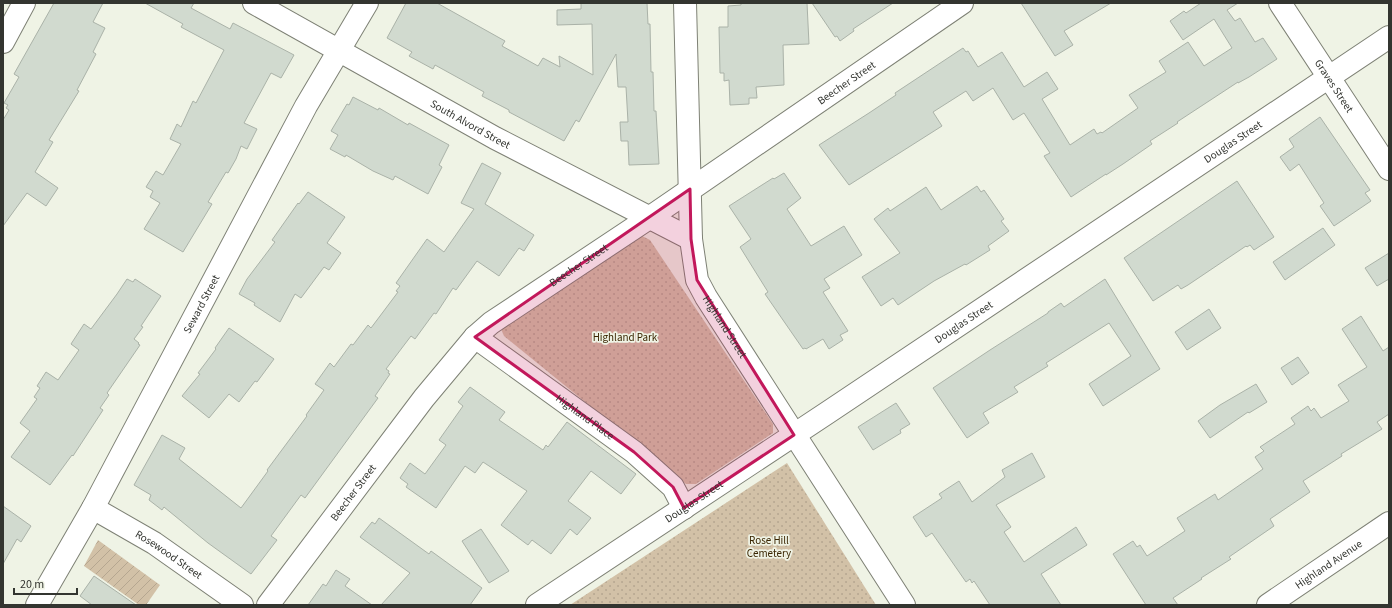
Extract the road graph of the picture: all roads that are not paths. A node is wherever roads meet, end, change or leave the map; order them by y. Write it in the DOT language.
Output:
graph roads {
  1 [pos="24,3"];
  2 [pos="254,3"];
  3 [pos="367,3"];
  4 [pos="685,3"];
  5 [pos="962,3"];
  6 [pos="1280,3"];
  7 [pos="1389,37"];
  8 [pos="3,42"];
  9 [pos="339,50"];
  10 [pos="1328,78"];
  11 [pos="1389,169"];
  12 [pos="690,189"];
  13 [pos="649,218"];
  14 [pos="691,239"];
  15 [pos="475,337"];
  16 [pos="794,435"];
  17 [pos="93,508"];
  18 [pos="684,508"];
  19 [pos="1389,523"];
  20 [pos="1278,602"];
  21 [pos="37,605"];
  22 [pos="242,605"];
  23 [pos="268,605"];
  24 [pos="537,605"];
  25 [pos="904,605"];
  1 -- 8 [label="street"];
  2 -- 9 [label="street, South Alvord Street"];
  3 -- 9 [label="street, Seward Street"];
  4 -- 12 [label="street, Highland Street"];
  5 -- 12 [label="street, Beecher Street"];
  6 -- 10 [label="street, Graves Street"];
  7 -- 10 [label="street, Douglas Street"];
  9 -- 13 [label="street, South Alvord Street"];
  9 -- 17 [label="street, Seward Street"];
  10 -- 11 [label="street, Graves Street"];
  10 -- 16 [label="street, Douglas Street"];
  12 -- 13 [label="street, Beecher Street"];
  12 -- 14 [label="street, Highland Street"];
  13 -- 14 [label="street, South Alvord Street"];
  13 -- 15 [label="street, Beecher Street"];
  14 -- 16 [label="street, Highland Street"];
  15 -- 18 [label="street, Highland Place"];
  15 -- 23 [label="street, Beecher Street"];
  16 -- 18 [label="street, Douglas Street"];
  16 -- 25 [label="street, Highland Street"];
  17 -- 21 [label="street, Seward Street"];
  17 -- 22 [label="street, Rosewood Street"];
  18 -- 24 [label="street, Douglas Street"];
  19 -- 20 [label="street, Highland Avenue"];
}
